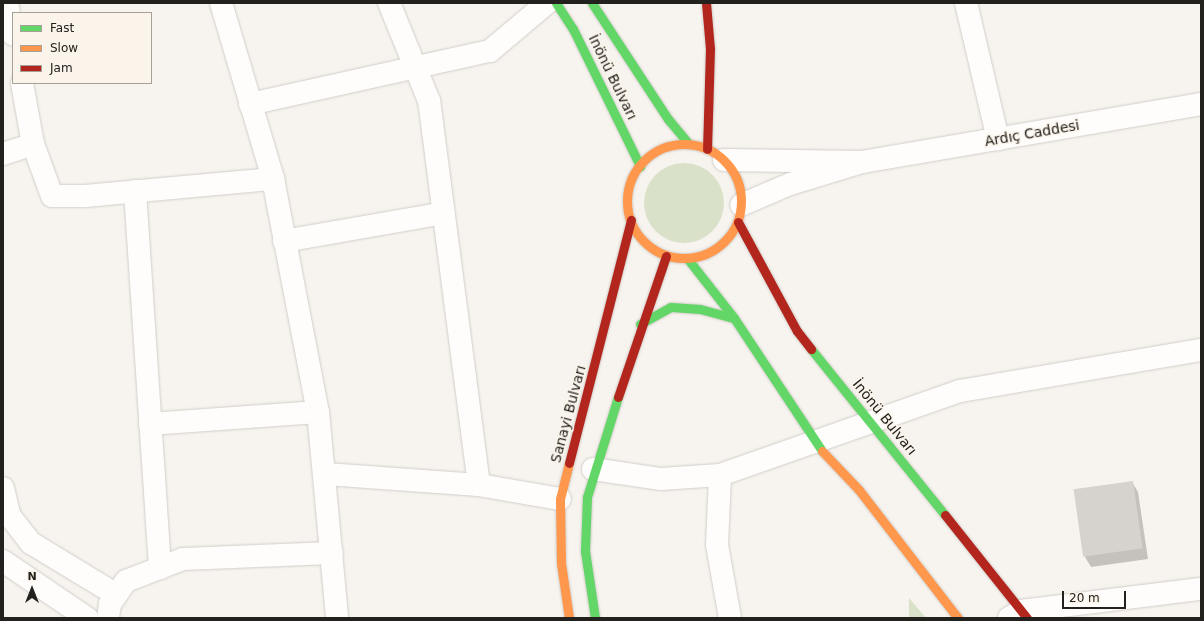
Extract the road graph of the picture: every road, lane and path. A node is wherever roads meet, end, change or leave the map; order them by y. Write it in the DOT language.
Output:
graph roads {
  1 [pos="7,3"];
  2 [pos="220,3"];
  3 [pos="389,3"];
  4 [pos="547,3"];
  5 [pos="556,3"];
  6 [pos="592,3"];
  7 [pos="706,3"];
  8 [pos="966,3"];
  9 [pos="12,29"];
  10 [pos="416,70"];
  11 [pos="22,84"];
  12 [pos="250,104"];
  13 [pos="1201,104"];
  14 [pos="998,139"];
  15 [pos="33,144"];
  16 [pos="689,144"];
  17 [pos="3,154"];
  18 [pos="715,154"];
  19 [pos="862,162"];
  20 [pos="640,166"];
  21 [pos="273,179"];
  22 [pos="135,191"];
  23 [pos="444,213"];
  24 [pos="739,213"];
  25 [pos="631,220"];
  26 [pos="284,241"];
  27 [pos="666,256"];
  28 [pos="686,258"];
  29 [pos="734,318"];
  30 [pos="640,324"];
  31 [pos="1201,350"];
  32 [pos="318,412"];
  33 [pos="872,423"];
  34 [pos="150,424"];
  35 [pos="813,441"];
  36 [pos="593,469"];
  37 [pos="326,474"];
  38 [pos="720,476"];
  39 [pos="479,486"];
  40 [pos="3,488"];
  41 [pos="560,499"];
  42 [pos="332,553"];
  43 [pos="3,561"];
  44 [pos="160,568"];
  45 [pos="1201,589"];
  46 [pos="117,595"];
  47 [pos="1019,616"];
  48 [pos="87,618"];
  49 [pos="108,618"];
  50 [pos="337,618"];
  51 [pos="569,618"];
  52 [pos="595,618"];
  53 [pos="730,618"];
  54 [pos="958,618"];
  1 -- 9 [label="street"];
  2 -- 12 [label="street"];
  3 -- 10 [label="street"];
  4 -- 10 [label="street"];
  5 -- 20 [label="main road, İnönü Bulvarı"];
  6 -- 16 [label="main road, İnönü Bulvarı"];
  7 -- 18 [label="main road"];
  8 -- 14 [label="street"];
  10 -- 12 [label="street"];
  10 -- 23 [label="street"];
  11 -- 15 [label="street"];
  12 -- 21 [label="street"];
  13 -- 14 [label="street, Ardıç Caddesi"];
  14 -- 19 [label="street, Ardıç Caddesi"];
  15 -- 17 [label="street"];
  15 -- 22 [label="street"];
  16 -- 18 [label="main road"];
  16 -- 20 [label="main road"];
  18 -- 19 [label="street"];
  18 -- 24 [label="main road"];
  19 -- 24 [label="street"];
  20 -- 25 [label="main road"];
  21 -- 22 [label="street"];
  21 -- 26 [label="street"];
  22 -- 34 [label="street"];
  23 -- 26 [label="street"];
  23 -- 39 [label="street"];
  24 -- 28 [label="main road"];
  24 -- 33 [label="main road, İnönü Bulvarı"];
  25 -- 27 [label="main road"];
  25 -- 41 [label="main road, Sanayi Bulvarı"];
  26 -- 32 [label="street"];
  27 -- 28 [label="main road"];
  27 -- 30 [label="main road"];
  28 -- 29 [label="main road"];
  29 -- 30 [label="main road"];
  29 -- 35 [label="main road"];
  30 -- 36 [label="main road"];
  31 -- 33 [label="street"];
  32 -- 34 [label="street"];
  32 -- 37 [label="street"];
  33 -- 35 [label="street"];
  33 -- 47 [label="main road, İnönü Bulvarı"];
  34 -- 44 [label="street"];
  35 -- 38 [label="street"];
  35 -- 54 [label="main road"];
  36 -- 38 [label="street"];
  36 -- 52 [label="main road"];
  37 -- 39 [label="street"];
  37 -- 42 [label="street"];
  38 -- 53 [label="street"];
  39 -- 41 [label="street"];
  40 -- 46 [label="street"];
  41 -- 51 [label="main road, Sanayi Bulvarı"];
  42 -- 44 [label="street"];
  42 -- 50 [label="street"];
  43 -- 48 [label="street"];
  44 -- 46 [label="street"];
  45 -- 47 [label="street"];
  46 -- 49 [label="street"];
}
